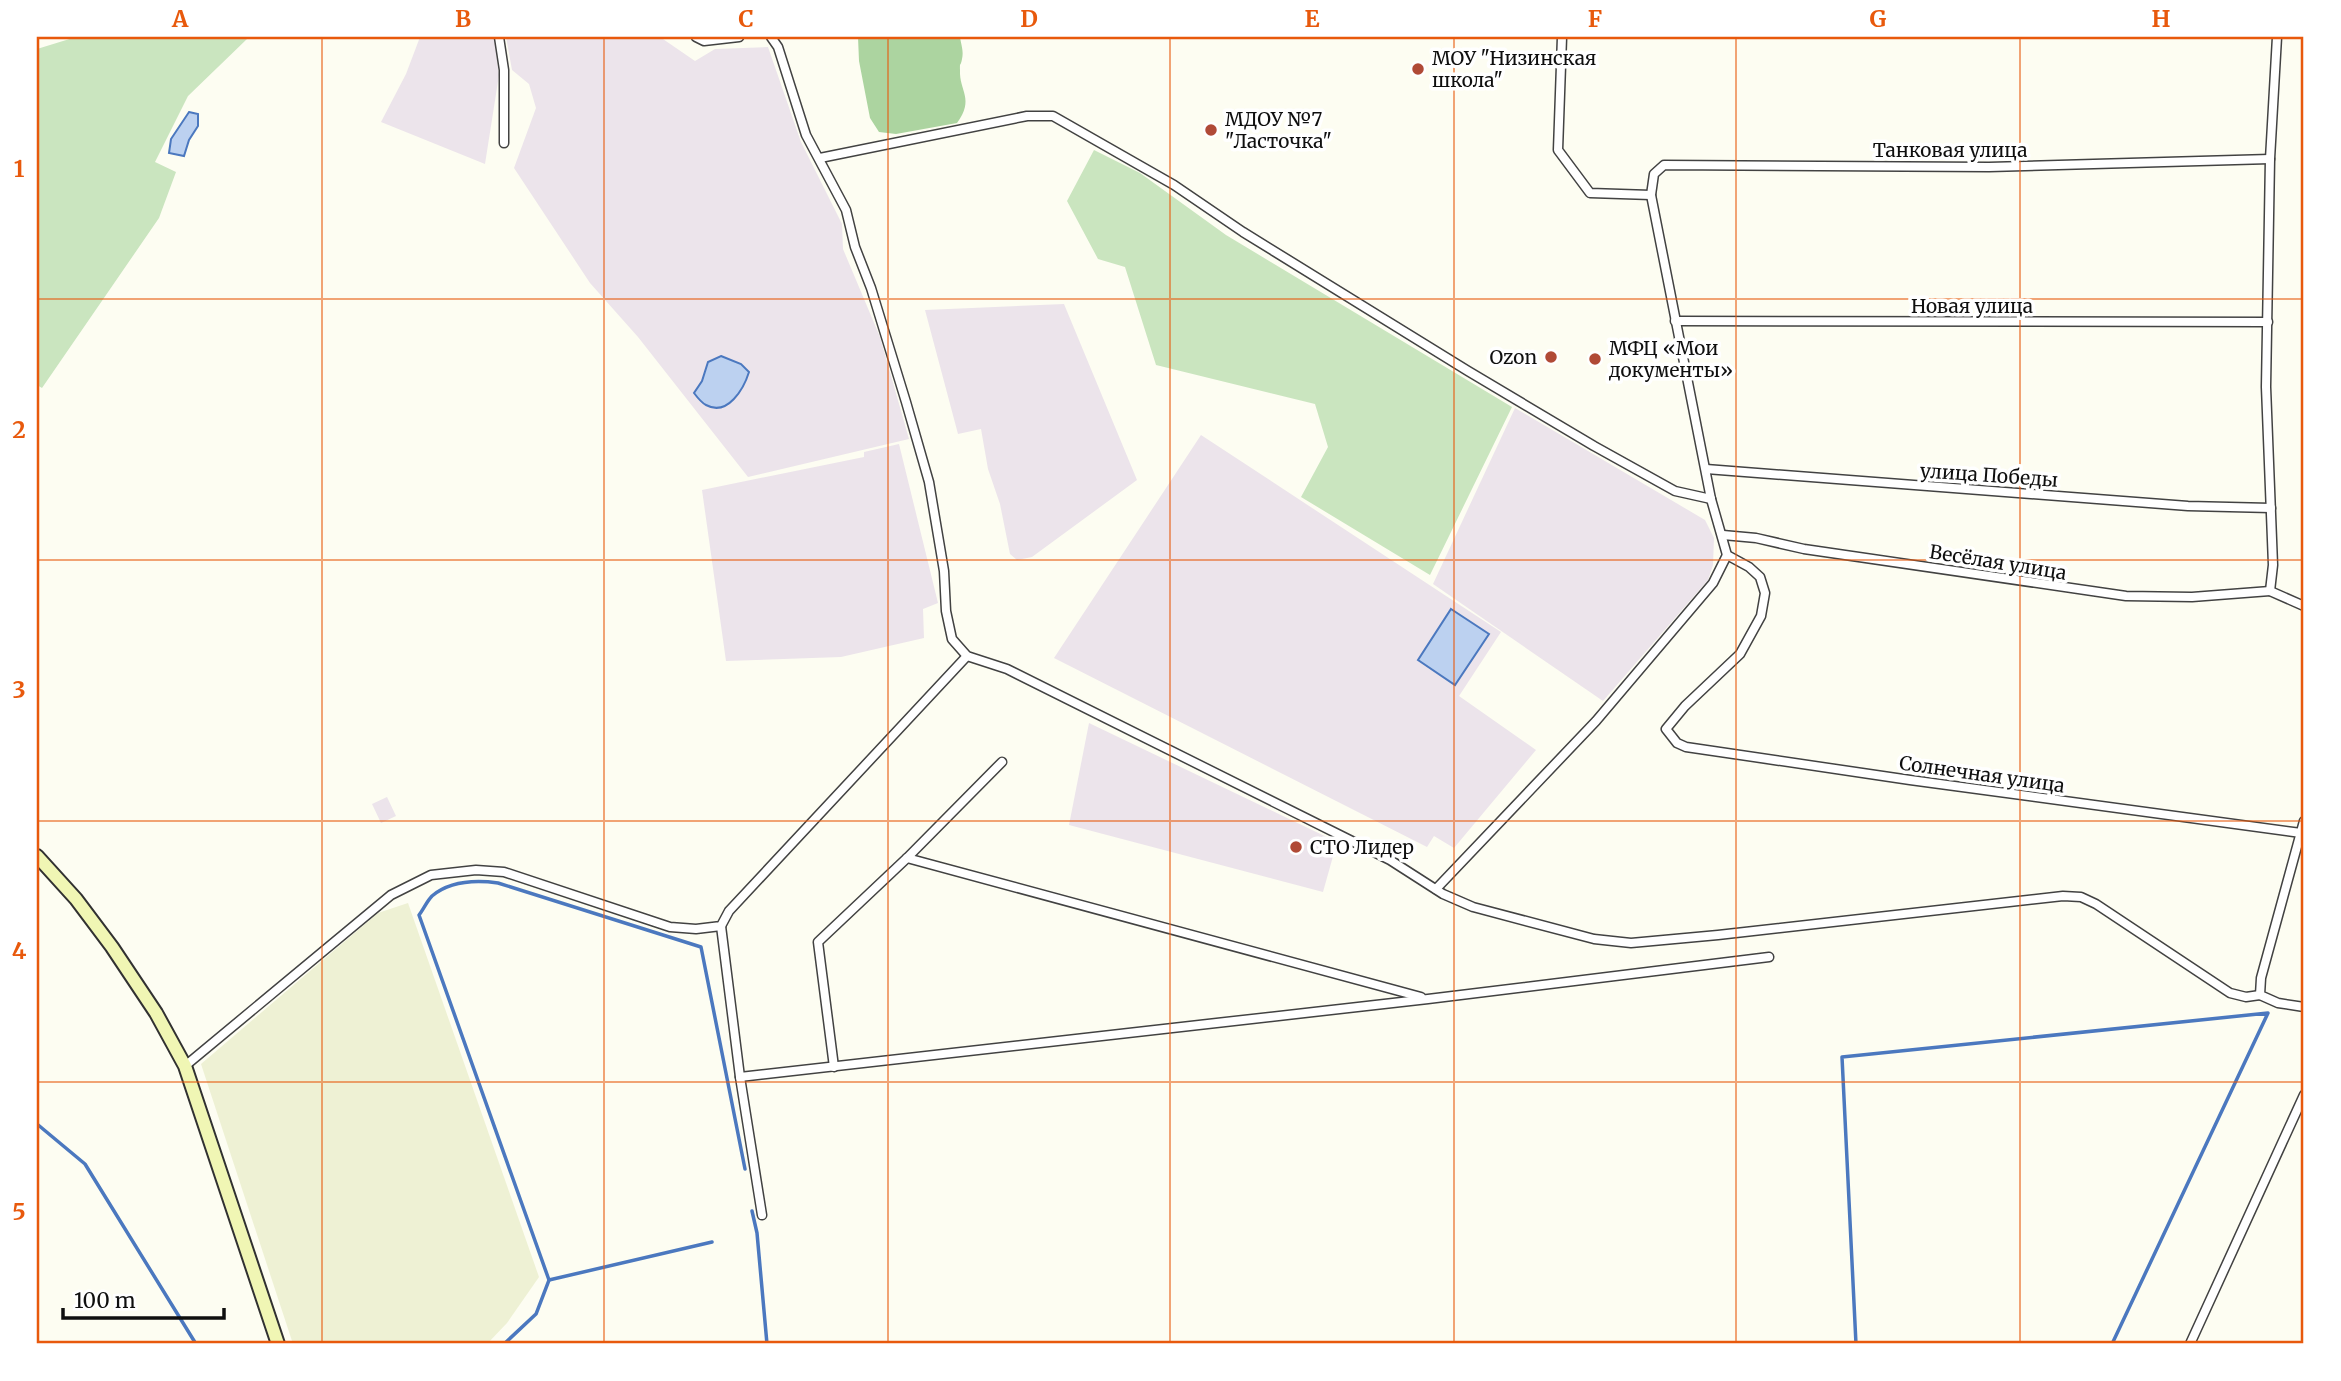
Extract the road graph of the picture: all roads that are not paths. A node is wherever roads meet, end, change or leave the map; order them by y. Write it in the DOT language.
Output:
graph roads {
  1 [pos="499,37"];
  2 [pos="696,37"];
  3 [pos="739,37"];
  4 [pos="771,37"];
  5 [pos="1562,37"];
  6 [pos="2277,37"];
  7 [pos="504,143"];
  8 [pos="820,158"];
  9 [pos="2270,159"];
  10 [pos="1651,195"];
  11 [pos="1675,321"];
  12 [pos="2268,322"];
  13 [pos="1706,469"];
  14 [pos="1711,499"];
  15 [pos="2271,508"];
  16 [pos="1723,535"];
  17 [pos="1727,555"];
  18 [pos="2270,591"];
  19 [pos="2304,606"];
  20 [pos="967,656"];
  21 [pos="1002,762"];
  22 [pos="2304,821"];
  23 [pos="2301,833"];
  24 [pos="37,856"];
  25 [pos="907,858"];
  26 [pos="1436,889"];
  27 [pos="721,926"];
  28 [pos="1769,957"];
  29 [pos="2260,995"];
  30 [pos="1427,999"];
  31 [pos="2304,1007"];
  32 [pos="185,1066"];
  33 [pos="834,1067"];
  34 [pos="740,1077"];
  35 [pos="2304,1095"];
  36 [pos="762,1215"];
  37 [pos="278,1344"];
  38 [pos="2189,1344"];
  1 -- 7 [label="street"];
  2 -- 3 [label="street"];
  4 -- 8 [label="street"];
  5 -- 10 [label="street"];
  6 -- 9 [label="street"];
  8 -- 14 [label="street"];
  8 -- 20 [label="street"];
  9 -- 10 [label="street, Танковая улица"];
  9 -- 12 [label="street"];
  10 -- 11 [label="street"];
  11 -- 12 [label="street, Новая улица"];
  11 -- 13 [label="street"];
  12 -- 15 [label="street"];
  13 -- 14 [label="street"];
  13 -- 15 [label="street, улица Победы"];
  14 -- 16 [label="street"];
  15 -- 18 [label="street"];
  16 -- 17 [label="street"];
  16 -- 18 [label="street, Весёлая улица"];
  17 -- 23 [label="street, Солнечная улица"];
  17 -- 26 [label="street"];
  18 -- 19 [label="street"];
  20 -- 26 [label="street"];
  20 -- 27 [label="street"];
  21 -- 25 [label="street"];
  22 -- 23 [label="street"];
  23 -- 29 [label="street"];
  24 -- 32 [label="street"];
  25 -- 30 [label="street"];
  25 -- 33 [label="street"];
  26 -- 29 [label="street"];
  27 -- 32 [label="street"];
  27 -- 34 [label="street"];
  28 -- 30 [label="street"];
  29 -- 31 [label="street"];
  30 -- 33 [label="street"];
  32 -- 37 [label="street"];
  33 -- 34 [label="street"];
  34 -- 36 [label="street"];
  35 -- 38 [label="street"];
}
